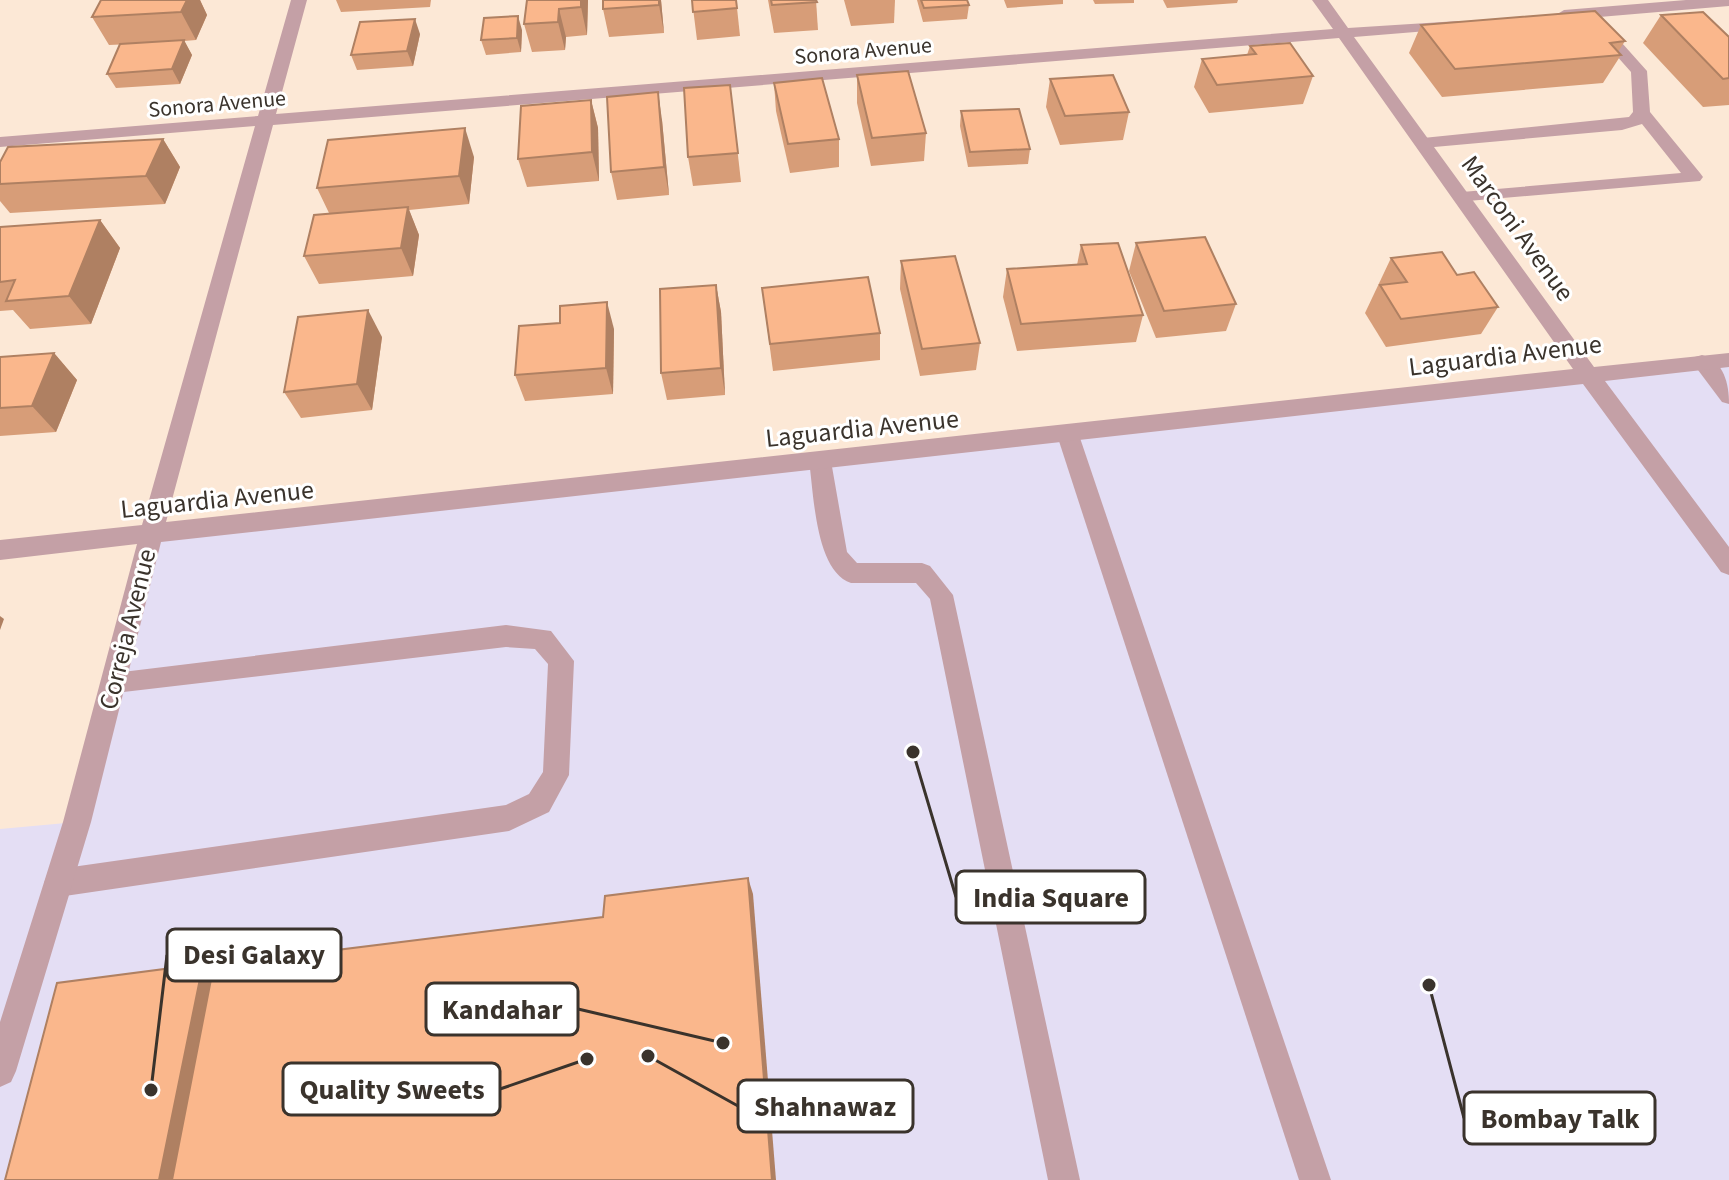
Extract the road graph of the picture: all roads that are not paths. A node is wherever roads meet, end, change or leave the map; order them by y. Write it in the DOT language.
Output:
graph roads {
  1 [pos="299,0"];
  2 [pos="1320,0"];
  3 [pos="1729,1"];
  4 [pos="1586,13"];
  5 [pos="1540,17"];
  6 [pos="1464,23"];
  7 [pos="1342,33"];
  8 [pos="1642,113"];
  9 [pos="266,121"];
  10 [pos="0,142"];
  11 [pos="1423,143"];
  12 [pos="1462,198"];
  13 [pos="1729,360"];
  14 [pos="1702,362"];
  15 [pos="1587,373"];
  16 [pos="1729,396"];
  17 [pos="1068,435"];
  18 [pos="820,461"];
  19 [pos="151,535"];
  20 [pos="0,550"];
  21 [pos="1729,565"];
  22 [pos="115,682"];
  23 [pos="58,883"];
  24 [pos="0,1071"];
  25 [pos="1064,1180"];
  26 [pos="1315,1180"];
  1 -- 9 [label="street, Correja Avenue"];
  2 -- 7 [label="street, Marconi Avenue"];
  3 -- 4 [label="street"];
  4 -- 5 [label="street"];
  4 -- 8 [label="street"];
  6 -- 7 [label="street, Sonora Avenue"];
  7 -- 9 [label="street, Sonora Avenue"];
  7 -- 11 [label="street, Marconi Avenue"];
  8 -- 11 [label="street"];
  8 -- 12 [label="street"];
  9 -- 10 [label="street, Sonora Avenue"];
  9 -- 19 [label="street, Correja Avenue"];
  11 -- 12 [label="street, Marconi Avenue"];
  12 -- 15 [label="street, Marconi Avenue"];
  13 -- 14 [label="street, Laguardia Avenue"];
  14 -- 15 [label="street, Laguardia Avenue"];
  14 -- 16 [label="street"];
  15 -- 17 [label="street, Laguardia Avenue"];
  15 -- 21 [label="street, Marconi Avenue"];
  17 -- 18 [label="street, Laguardia Avenue"];
  17 -- 26 [label="street"];
  18 -- 19 [label="street, Laguardia Avenue"];
  18 -- 25 [label="street"];
  19 -- 20 [label="street, Laguardia Avenue"];
  19 -- 22 [label="street, Correja Avenue"];
  22 -- 23 [label="street, Correja Avenue"];
  22 -- 23 [label="street"];
  23 -- 24 [label="street, Correja Avenue"];
}
